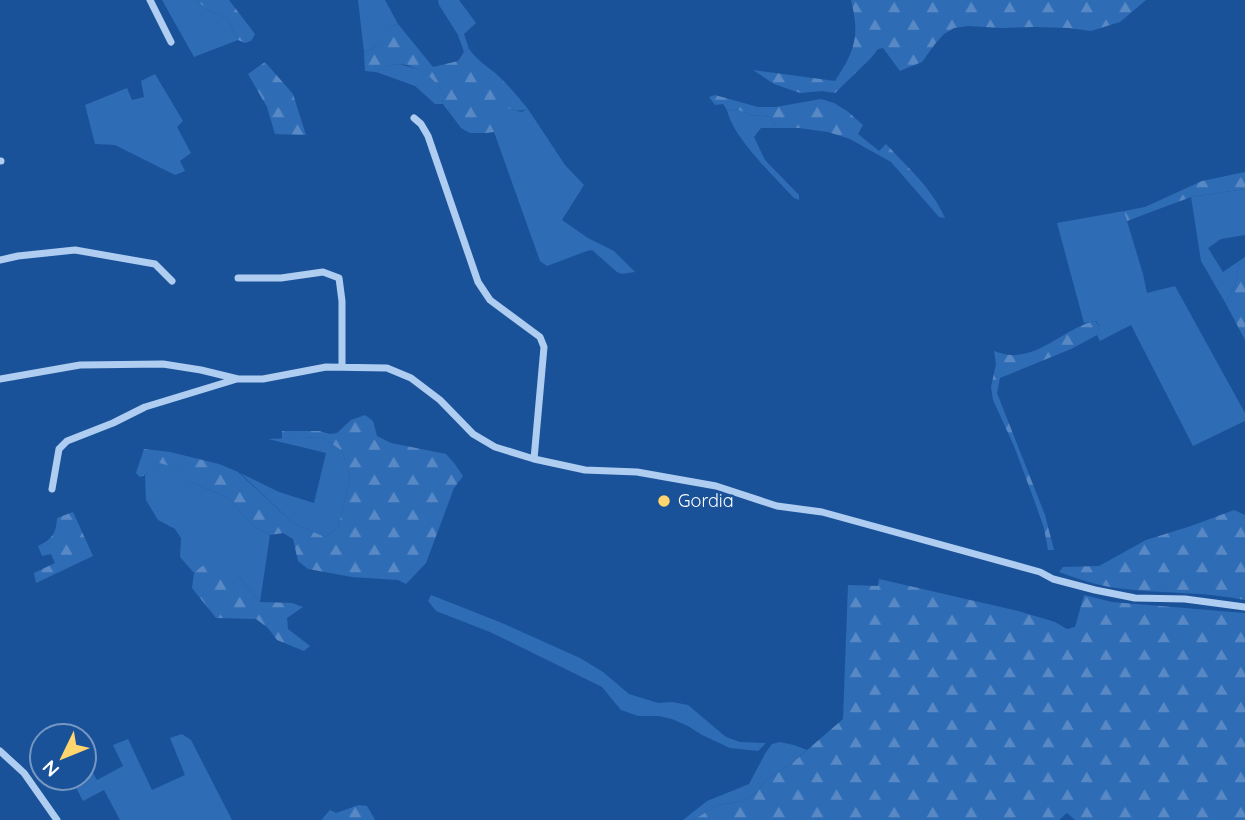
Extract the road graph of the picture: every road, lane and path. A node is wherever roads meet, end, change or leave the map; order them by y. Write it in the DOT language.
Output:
graph roads {
  1 [pos="150,0"];
  2 [pos="171,42"];
  3 [pos="414,118"];
  4 [pos="0,260"];
  5 [pos="238,278"];
  6 [pos="172,281"];
  7 [pos="342,367"];
  8 [pos="0,379"];
  9 [pos="238,379"];
  10 [pos="534,459"];
  11 [pos="52,489"];
  12 [pos="1245,607"];
  13 [pos="0,751"];
  14 [pos="57,820"];
  1 -- 2 [label="street"];
  3 -- 10 [label="street"];
  4 -- 6 [label="street"];
  5 -- 7 [label="street"];
  7 -- 9 [label="street"];
  7 -- 10 [label="street"];
  8 -- 9 [label="street"];
  9 -- 11 [label="street"];
  10 -- 12 [label="street"];
  13 -- 14 [label="street"];
}
